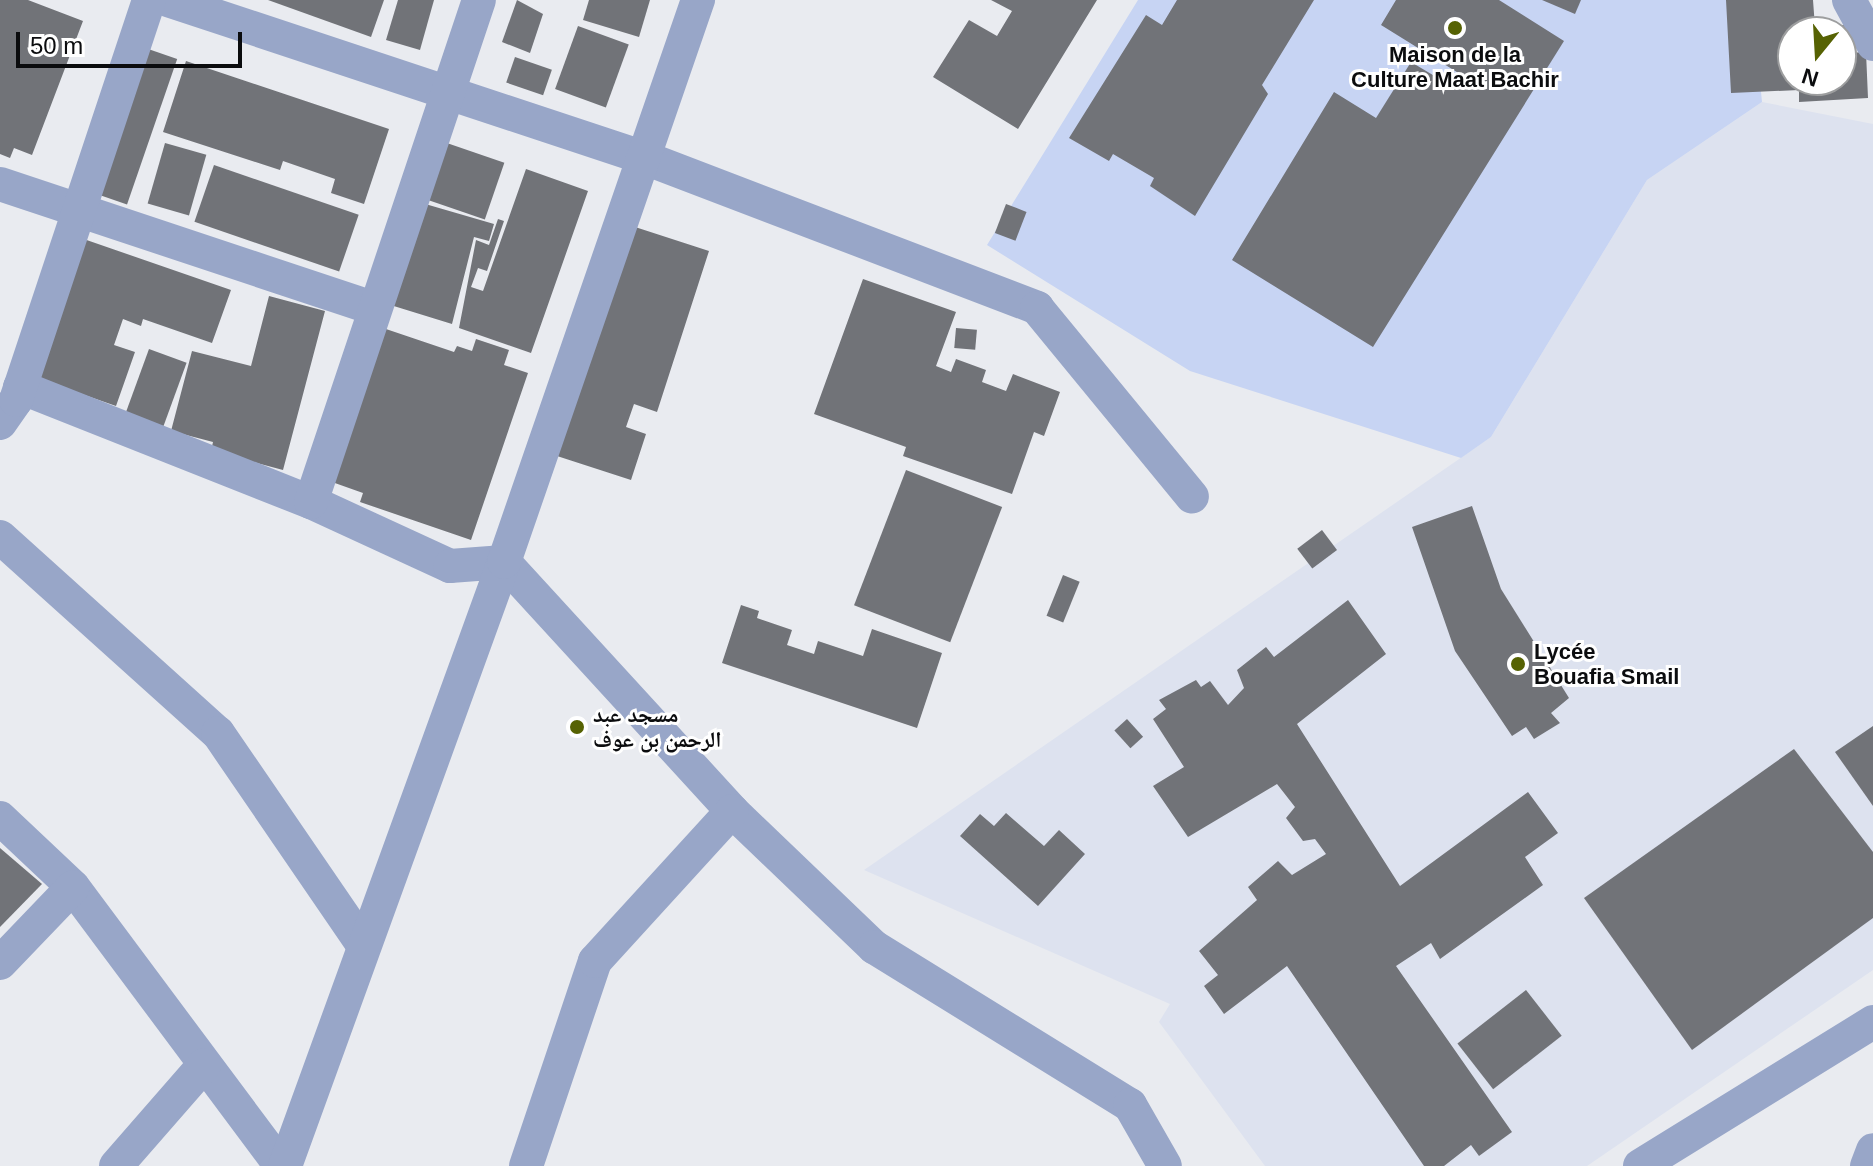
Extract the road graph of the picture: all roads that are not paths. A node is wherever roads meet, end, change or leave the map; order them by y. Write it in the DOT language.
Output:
graph roads {
  1 [pos="149,0"];
  2 [pos="168,0"];
  3 [pos="479,0"];
  4 [pos="698,0"];
  5 [pos="1849,0"];
  6 [pos="1873,44"];
  7 [pos="445,95"];
  8 [pos="645,158"];
  9 [pos="0,184"];
  10 [pos="78,212"];
  11 [pos="375,309"];
  12 [pos="20,387"];
  13 [pos="0,423"];
  14 [pos="1192,497"];
  15 [pos="311,502"];
  16 [pos="0,537"];
  17 [pos="504,562"];
  18 [pos="732,811"];
  19 [pos="0,818"];
  20 [pos="73,887"];
  21 [pos="363,945"];
  22 [pos="0,963"];
  23 [pos="1873,1022"];
  24 [pos="204,1065"];
  25 [pos="1873,1150"];
  26 [pos="116,1166"];
  27 [pos="283,1166"];
  28 [pos="526,1166"];
  29 [pos="1165,1166"];
  30 [pos="1640,1166"];
  31 [pos="1867,1166"];
  1 -- 10 [label="street"];
  2 -- 7 [label="street"];
  3 -- 7 [label="street"];
  4 -- 8 [label="street"];
  5 -- 6 [label="street"];
  7 -- 8 [label="street"];
  7 -- 11 [label="street"];
  8 -- 14 [label="street"];
  8 -- 17 [label="street"];
  9 -- 10 [label="street"];
  10 -- 11 [label="street"];
  10 -- 12 [label="street"];
  11 -- 15 [label="street"];
  12 -- 13 [label="street"];
  12 -- 15 [label="street"];
  15 -- 17 [label="street"];
  16 -- 21 [label="street"];
  17 -- 18 [label="street"];
  17 -- 21 [label="street"];
  18 -- 28 [label="street"];
  18 -- 29 [label="street"];
  19 -- 20 [label="street"];
  20 -- 22 [label="street"];
  20 -- 24 [label="street"];
  21 -- 27 [label="street"];
  23 -- 30 [label="street"];
  24 -- 26 [label="street"];
  24 -- 27 [label="street"];
  25 -- 31 [label="street"];
}
